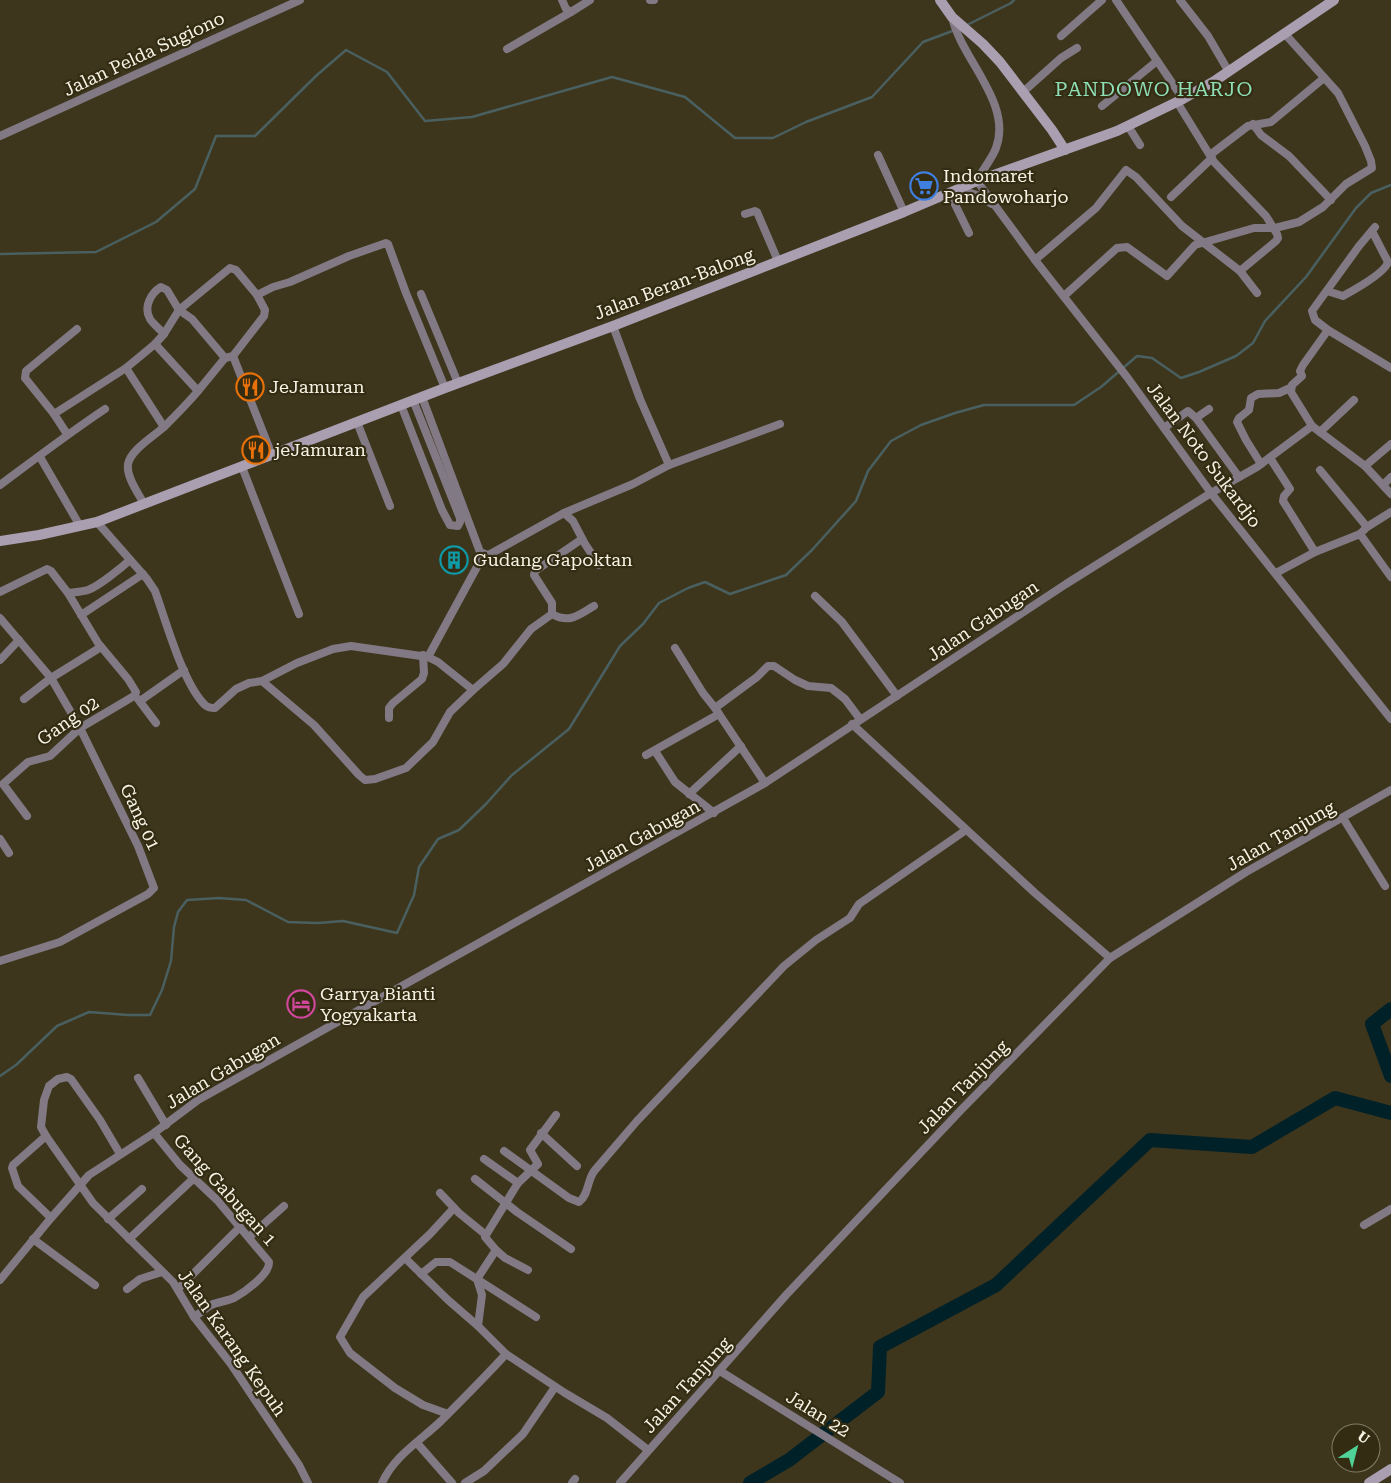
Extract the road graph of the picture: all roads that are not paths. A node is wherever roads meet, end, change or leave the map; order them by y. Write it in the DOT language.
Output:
graph roads {
  1 [pos="300,0"];
  2 [pos="562,0"];
  3 [pos="590,0"];
  4 [pos="650,0"];
  5 [pos="654,0"];
  6 [pos="940,0"];
  7 [pos="1102,0"];
  8 [pos="1116,0"];
  9 [pos="1180,0"];
  10 [pos="1334,0"];
  11 [pos="571,12"];
  12 [pos="952,17"];
  13 [pos="1285,34"];
  14 [pos="1061,36"];
  15 [pos="1077,48"];
  16 [pos="507,49"];
  17 [pos="1157,61"];
  18 [pos="1229,72"];
  19 [pos="1324,78"];
  20 [pos="1023,92"];
  21 [pos="1180,101"];
  22 [pos="1102,106"];
  23 [pos="1253,124"];
  24 [pos="1128,126"];
  25 [pos="0,136"];
  26 [pos="1140,145"];
  27 [pos="1065,150"];
  28 [pos="878,155"];
  29 [pos="1211,156"];
  30 [pos="977,181"];
  31 [pos="954,190"];
  32 [pos="1171,197"];
  33 [pos="1331,200"];
  34 [pos="996,206"];
  35 [pos="904,212"];
  36 [pos="745,214"];
  37 [pos="1275,228"];
  38 [pos="969,233"];
  39 [pos="1202,243"];
  40 [pos="778,260"];
  41 [pos="1035,260"];
  42 [pos="1240,271"];
  43 [pos="1327,291"];
  44 [pos="1257,293"];
  45 [pos="421,294"];
  46 [pos="257,295"];
  47 [pos="1064,296"];
  48 [pos="179,310"];
  49 [pos="613,326"];
  50 [pos="77,329"];
  51 [pos="1328,330"];
  52 [pos="164,334"];
  53 [pos="155,344"];
  54 [pos="230,357"];
  55 [pos="126,368"];
  56 [pos="1391,368"];
  57 [pos="458,383"];
  58 [pos="445,388"];
  59 [pos="1290,388"];
  60 [pos="198,391"];
  61 [pos="418,399"];
  62 [pos="1354,400"];
  63 [pos="401,405"];
  64 [pos="106,408"];
  65 [pos="1209,409"];
  66 [pos="54,414"];
  67 [pos="1196,418"];
  68 [pos="357,422"];
  69 [pos="780,424"];
  70 [pos="1312,426"];
  71 [pos="164,427"];
  72 [pos="1164,428"];
  73 [pos="1320,432"];
  74 [pos="68,434"];
  75 [pos="1391,444"];
  76 [pos="272,455"];
  77 [pos="40,457"];
  78 [pos="1270,458"];
  79 [pos="1261,464"];
  80 [pos="670,465"];
  81 [pos="1366,466"];
  82 [pos="242,467"];
  83 [pos="1320,470"];
  84 [pos="1239,477"];
  85 [pos="1391,477"];
  86 [pos="1384,484"];
  87 [pos="0,485"];
  88 [pos="1211,493"];
  89 [pos="1391,494"];
  90 [pos="144,504"];
  91 [pos="390,506"];
  92 [pos="1391,512"];
  93 [pos="564,513"];
  94 [pos="97,522"];
  95 [pos="80,526"];
  96 [pos="1367,527"];
  97 [pos="1360,534"];
  98 [pos="582,539"];
  99 [pos="0,541"];
  100 [pos="1315,552"];
  101 [pos="484,554"];
  102 [pos="130,560"];
  103 [pos="599,565"];
  104 [pos="1276,573"];
  105 [pos="143,574"];
  106 [pos="1391,577"];
  107 [pos="0,592"];
  108 [pos="68,593"];
  109 [pos="815,596"];
  110 [pos="594,606"];
  111 [pos="299,614"];
  112 [pos="552,614"];
  113 [pos="82,615"];
  114 [pos="0,618"];
  115 [pos="20,640"];
  116 [pos="101,647"];
  117 [pos="675,648"];
  118 [pos="425,656"];
  119 [pos="0,660"];
  120 [pos="184,670"];
  121 [pos="51,678"];
  122 [pos="262,681"];
  123 [pos="473,690"];
  124 [pos="897,696"];
  125 [pos="24,699"];
  126 [pos="137,699"];
  127 [pos="717,711"];
  128 [pos="389,718"];
  129 [pos="860,719"];
  130 [pos="1391,719"];
  131 [pos="156,723"];
  132 [pos="852,724"];
  133 [pos="80,728"];
  134 [pos="741,746"];
  135 [pos="655,751"];
  136 [pos="646,755"];
  137 [pos="765,783"];
  138 [pos="2,785"];
  139 [pos="1391,790"];
  140 [pos="689,794"];
  141 [pos="714,813"];
  142 [pos="27,816"];
  143 [pos="1343,818"];
  144 [pos="966,830"];
  145 [pos="0,839"];
  146 [pos="9,853"];
  147 [pos="1385,886"];
  148 [pos="1110,958"];
  149 [pos="0,961"];
  150 [pos="138,1078"];
  151 [pos="556,1115"];
  152 [pos="166,1125"];
  153 [pos="154,1133"];
  154 [pos="541,1133"];
  155 [pos="46,1136"];
  156 [pos="504,1151"];
  157 [pos="120,1154"];
  158 [pos="484,1158"];
  159 [pos="577,1166"];
  160 [pos="530,1171"];
  161 [pos="193,1179"];
  162 [pos="475,1179"];
  163 [pos="518,1183"];
  164 [pos="80,1184"];
  165 [pos="142,1189"];
  166 [pos="440,1193"];
  167 [pos="505,1203"];
  168 [pos="284,1206"];
  169 [pos="454,1208"];
  170 [pos="1391,1209"];
  171 [pos="50,1218"];
  172 [pos="108,1219"];
  173 [pos="1364,1225"];
  174 [pos="240,1227"];
  175 [pos="486,1235"];
  176 [pos="249,1237"];
  177 [pos="33,1239"];
  178 [pos="129,1239"];
  179 [pos="571,1249"];
  180 [pos="496,1250"];
  181 [pos="405,1258"];
  182 [pos="528,1270"];
  183 [pos="162,1272"];
  184 [pos="421,1274"];
  185 [pos="0,1280"];
  186 [pos="477,1280"];
  187 [pos="95,1285"];
  188 [pos="127,1289"];
  189 [pos="178,1289"];
  190 [pos="194,1317"];
  191 [pos="536,1317"];
  192 [pos="478,1326"];
  193 [pos="506,1354"];
  194 [pos="720,1371"];
  195 [pos="555,1387"];
  196 [pos="448,1414"];
  197 [pos="417,1442"];
  198 [pos="648,1450"];
  199 [pos="1391,1469"];
  200 [pos="308,1483"];
  201 [pos="382,1483"];
  202 [pos="452,1483"];
  203 [pos="464,1483"];
  204 [pos="620,1483"];
  205 [pos="900,1483"];
  206 [pos="1369,1483"];
  1 -- 25 [label="street, Jalan Pelda Sugiono"];
  2 -- 11 [label="street"];
  3 -- 11 [label="street"];
  4 -- 5 [label="street"];
  6 -- 12 [label="main road"];
  7 -- 14 [label="street"];
  8 -- 17 [label="street"];
  9 -- 18 [label="street"];
  10 -- 13 [label="main road, Jalan Beran-Balong"];
  11 -- 16 [label="street"];
  12 -- 20 [label="main road"];
  12 -- 30 [label="street"];
  13 -- 18 [label="main road, Jalan Beran-Balong"];
  13 -- 19 [label="street"];
  15 -- 20 [label="street"];
  17 -- 21 [label="street"];
  17 -- 22 [label="street"];
  18 -- 21 [label="main road, Jalan Beran-Balong"];
  19 -- 23 [label="street"];
  19 -- 33 [label="street"];
  20 -- 27 [label="main road"];
  21 -- 24 [label="main road, Jalan Beran-Balong"];
  21 -- 29 [label="street"];
  23 -- 29 [label="street"];
  23 -- 33 [label="street"];
  24 -- 26 [label="street"];
  24 -- 27 [label="main road, Jalan Beran-Balong"];
  27 -- 30 [label="main road, Jalan Beran-Balong"];
  28 -- 35 [label="street"];
  29 -- 32 [label="street"];
  29 -- 37 [label="street"];
  30 -- 31 [label="main road, Jalan Beran-Balong"];
  30 -- 34 [label="street, Jalan Noto Sukardjo"];
  31 -- 34 [label="street, Jalan Noto Sukardjo"];
  31 -- 35 [label="main road, Jalan Beran-Balong"];
  31 -- 38 [label="street"];
  33 -- 37 [label="street"];
  34 -- 41 [label="street, Jalan Noto Sukardjo"];
  35 -- 40 [label="main road, Jalan Beran-Balong"];
  36 -- 40 [label="street"];
  37 -- 39 [label="street"];
  37 -- 42 [label="street"];
  39 -- 41 [label="street"];
  39 -- 42 [label="street"];
  39 -- 47 [label="street"];
  40 -- 49 [label="main road, Jalan Beran-Balong"];
  41 -- 47 [label="street, Jalan Noto Sukardjo"];
  42 -- 44 [label="street"];
  43 -- 43 [label="street"];
  43 -- 51 [label="street"];
  45 -- 57 [label="street"];
  46 -- 48 [label="street"];
  46 -- 54 [label="street"];
  46 -- 58 [label="street"];
  47 -- 72 [label="street, Jalan Noto Sukardjo"];
  48 -- 52 [label="street"];
  48 -- 52 [label="street"];
  48 -- 54 [label="street"];
  49 -- 57 [label="main road, Jalan Beran-Balong"];
  49 -- 80 [label="street"];
  50 -- 66 [label="street"];
  51 -- 56 [label="street"];
  51 -- 59 [label="street"];
  52 -- 53 [label="street"];
  53 -- 55 [label="street"];
  53 -- 60 [label="street"];
  54 -- 60 [label="street"];
  54 -- 76 [label="street"];
  55 -- 66 [label="street"];
  55 -- 71 [label="street"];
  57 -- 58 [label="main road, Jalan Beran-Balong"];
  58 -- 61 [label="main road, Jalan Beran-Balong"];
  59 -- 70 [label="street"];
  59 -- 79 [label="street"];
  60 -- 71 [label="street"];
  61 -- 63 [label="main road, Jalan Beran-Balong"];
  61 -- 63 [label="street"];
  61 -- 101 [label="street"];
  62 -- 73 [label="street"];
  63 -- 68 [label="main road, Jalan Beran-Balong"];
  64 -- 74 [label="street"];
  65 -- 67 [label="street"];
  66 -- 74 [label="street"];
  67 -- 72 [label="street"];
  67 -- 84 [label="street"];
  68 -- 76 [label="main road, Jalan Beran-Balong"];
  68 -- 91 [label="street"];
  69 -- 80 [label="street"];
  70 -- 73 [label="street"];
  70 -- 78 [label="street, Jalan Gabugan"];
  71 -- 90 [label="street"];
  72 -- 88 [label="street, Jalan Noto Sukardjo"];
  73 -- 81 [label="street"];
  74 -- 77 [label="street"];
  75 -- 81 [label="street"];
  76 -- 82 [label="main road, Jalan Beran-Balong"];
  77 -- 87 [label="street"];
  77 -- 95 [label="street"];
  78 -- 79 [label="street, Jalan Gabugan"];
  78 -- 100 [label="street"];
  79 -- 84 [label="street, Jalan Gabugan"];
  80 -- 93 [label="street"];
  81 -- 86 [label="street"];
  82 -- 90 [label="main road, Jalan Beran-Balong"];
  82 -- 111 [label="street"];
  83 -- 96 [label="street"];
  84 -- 88 [label="street, Jalan Gabugan"];
  85 -- 86 [label="street"];
  86 -- 89 [label="street"];
  88 -- 104 [label="street, Jalan Noto Sukardjo"];
  88 -- 124 [label="street, Jalan Gabugan"];
  90 -- 94 [label="main road, Jalan Beran-Balong"];
  92 -- 96 [label="street"];
  93 -- 98 [label="street"];
  93 -- 101 [label="street"];
  94 -- 95 [label="main road, Jalan Beran-Balong"];
  94 -- 102 [label="street"];
  95 -- 99 [label="main road, Jalan Beran-Balong"];
  96 -- 97 [label="street"];
  97 -- 100 [label="street"];
  97 -- 106 [label="street"];
  98 -- 103 [label="street"];
  98 -- 112 [label="street"];
  100 -- 104 [label="street"];
  101 -- 118 [label="street"];
  102 -- 105 [label="street"];
  102 -- 108 [label="street"];
  104 -- 130 [label="street, Jalan Noto Sukardjo"];
  105 -- 113 [label="street"];
  105 -- 120 [label="street"];
  107 -- 108 [label="street"];
  108 -- 113 [label="street"];
  109 -- 124 [label="street"];
  110 -- 112 [label="street"];
  112 -- 123 [label="street"];
  113 -- 116 [label="street"];
  114 -- 115 [label="street, Gang 01"];
  115 -- 119 [label="street"];
  115 -- 121 [label="street, Gang 01"];
  116 -- 121 [label="street"];
  116 -- 126 [label="street"];
  117 -- 127 [label="street"];
  118 -- 122 [label="street"];
  118 -- 123 [label="street"];
  118 -- 128 [label="street"];
  120 -- 122 [label="street"];
  120 -- 126 [label="street, Gang 02"];
  121 -- 125 [label="street"];
  121 -- 133 [label="street, Gang 01"];
  122 -- 123 [label="street"];
  124 -- 129 [label="street, Jalan Gabugan"];
  126 -- 131 [label="street"];
  126 -- 133 [label="street, Gang 02"];
  127 -- 129 [label="street"];
  127 -- 134 [label="street"];
  127 -- 135 [label="street"];
  129 -- 132 [label="street, Jalan Gabugan"];
  132 -- 137 [label="street, Jalan Gabugan"];
  132 -- 144 [label="street"];
  133 -- 138 [label="street, Gang 02"];
  133 -- 149 [label="street, Gang 01"];
  134 -- 137 [label="street"];
  134 -- 140 [label="street"];
  135 -- 136 [label="street"];
  135 -- 140 [label="street"];
  137 -- 141 [label="street, Jalan Gabugan"];
  138 -- 142 [label="street, Gang 02"];
  139 -- 143 [label="street, Jalan Tanjung"];
  140 -- 141 [label="street"];
  141 -- 152 [label="street, Jalan Gabugan"];
  143 -- 147 [label="street"];
  143 -- 148 [label="street, Jalan Tanjung"];
  144 -- 148 [label="street"];
  144 -- 160 [label="street"];
  145 -- 146 [label="street"];
  148 -- 194 [label="street, Jalan Tanjung"];
  150 -- 152 [label="street"];
  151 -- 154 [label="street"];
  152 -- 153 [label="street, Jalan Gabugan"];
  153 -- 157 [label="street, Jalan Gabugan"];
  153 -- 161 [label="street, Gang Gabugan 1"];
  154 -- 159 [label="street"];
  154 -- 160 [label="street"];
  155 -- 157 [label="street"];
  155 -- 164 [label="street, Jalan Karang Kepuh"];
  155 -- 171 [label="street"];
  156 -- 160 [label="street"];
  157 -- 164 [label="street, Jalan Gabugan"];
  158 -- 163 [label="street"];
  160 -- 163 [label="street"];
  161 -- 174 [label="street, Gang Gabugan 1"];
  161 -- 178 [label="street"];
  162 -- 167 [label="street"];
  163 -- 167 [label="street"];
  164 -- 171 [label="street, Jalan Gabugan"];
  164 -- 172 [label="street, Jalan Karang Kepuh"];
  165 -- 172 [label="street"];
  166 -- 169 [label="street"];
  167 -- 175 [label="street"];
  167 -- 179 [label="street"];
  168 -- 176 [label="street"];
  169 -- 175 [label="street"];
  169 -- 181 [label="street"];
  170 -- 173 [label="street"];
  171 -- 177 [label="street, Jalan Gabugan"];
  172 -- 178 [label="street, Jalan Karang Kepuh"];
  174 -- 176 [label="street, Gang Gabugan 1"];
  174 -- 189 [label="street"];
  175 -- 180 [label="street"];
  176 -- 190 [label="street, Gang Gabugan 1"];
  177 -- 185 [label="street, Jalan Gabugan"];
  177 -- 187 [label="street"];
  178 -- 183 [label="street, Jalan Karang Kepuh"];
  180 -- 182 [label="street"];
  180 -- 186 [label="street"];
  181 -- 184 [label="street"];
  181 -- 196 [label="street"];
  183 -- 188 [label="street"];
  183 -- 189 [label="street, Jalan Karang Kepuh"];
  184 -- 186 [label="street"];
  184 -- 192 [label="street"];
  186 -- 191 [label="street"];
  186 -- 192 [label="street"];
  189 -- 190 [label="street, Jalan Karang Kepuh"];
  190 -- 200 [label="street, Jalan Karang Kepuh"];
  192 -- 193 [label="street"];
  193 -- 195 [label="street"];
  193 -- 196 [label="street"];
  194 -- 198 [label="street, Jalan Tanjung"];
  194 -- 205 [label="street, Jalan 22"];
  195 -- 198 [label="street"];
  195 -- 203 [label="street"];
  196 -- 197 [label="street"];
  197 -- 201 [label="street"];
  197 -- 202 [label="street"];
  198 -- 204 [label="street, Jalan Tanjung"];
  199 -- 206 [label="main road"];
}
